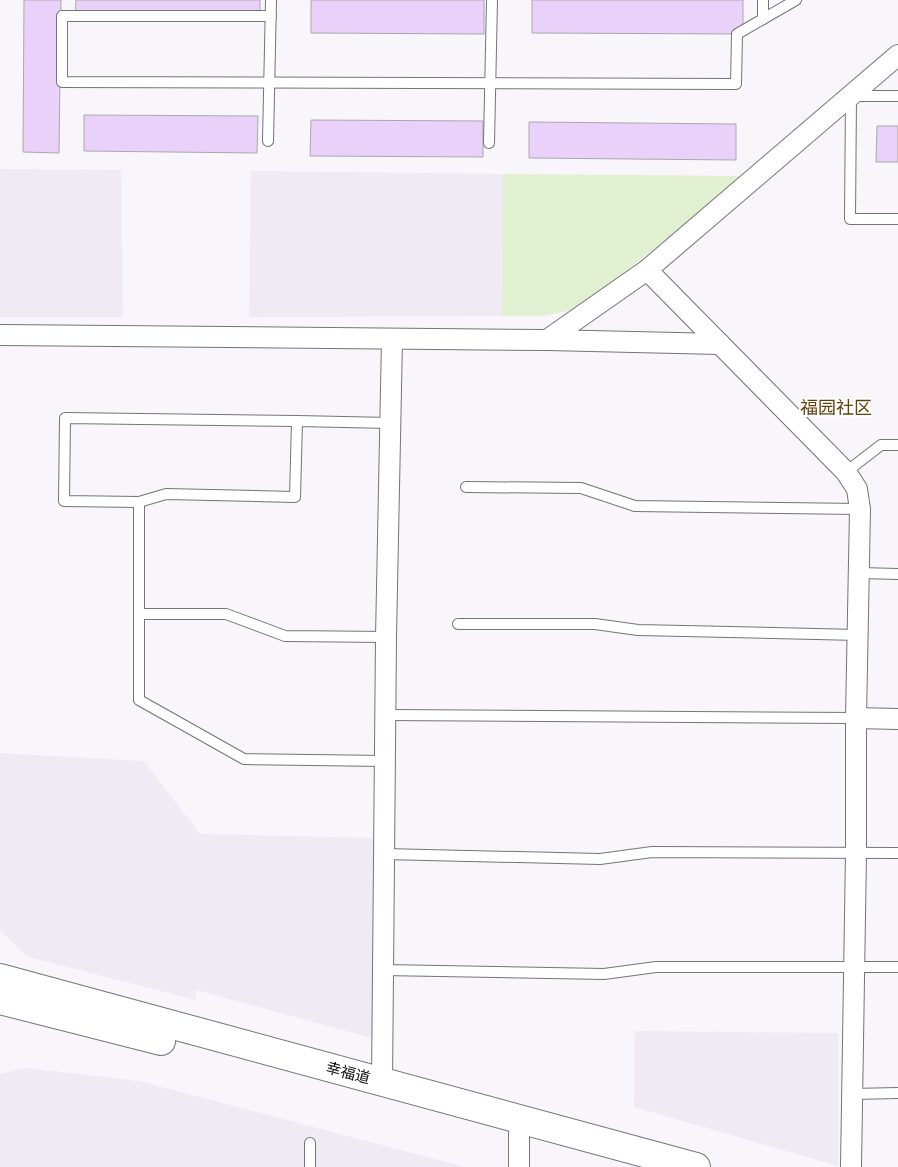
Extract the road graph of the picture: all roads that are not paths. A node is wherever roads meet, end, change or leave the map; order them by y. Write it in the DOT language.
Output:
graph roads {
  1 [pos="271,0"];
  2 [pos="492,0"];
  3 [pos="763,0"];
  4 [pos="796,0"];
  5 [pos="271,16"];
  6 [pos="762,19"];
  7 [pos="898,55"];
  8 [pos="269,83"];
  9 [pos="490,84"];
  10 [pos="851,96"];
  11 [pos="898,96"];
  12 [pos="268,141"];
  13 [pos="489,143"];
  14 [pos="898,219"];
  15 [pos="647,270"];
  16 [pos="0,336"];
  17 [pos="392,339"];
  18 [pos="547,340"];
  19 [pos="720,344"];
  20 [pos="297,420"];
  21 [pos="390,423"];
  22 [pos="898,445"];
  23 [pos="846,472"];
  24 [pos="466,486"];
  25 [pos="139,502"];
  26 [pos="860,509"];
  27 [pos="859,573"];
  28 [pos="898,574"];
  29 [pos="139,614"];
  30 [pos="458,624"];
  31 [pos="859,635"];
  32 [pos="386,636"];
  33 [pos="385,715"];
  34 [pos="856,718"];
  35 [pos="898,719"];
  36 [pos="385,761"];
  37 [pos="856,852"];
  38 [pos="898,852"];
  39 [pos="384,854"];
  40 [pos="853,967"];
  41 [pos="898,967"];
  42 [pos="383,970"];
  43 [pos="0,978"];
  44 [pos="0,1000"];
  45 [pos="382,1083"];
  46 [pos="898,1093"];
  47 [pos="852,1094"];
  48 [pos="519,1133"];
  49 [pos="310,1143"];
  50 [pos="310,1167"];
  51 [pos="519,1167"];
  52 [pos="642,1167"];
  53 [pos="696,1167"];
  54 [pos="851,1167"];
  1 -- 5 [label="lane"];
  2 -- 9 [label="lane"];
  3 -- 6 [label="lane"];
  4 -- 6 [label="lane"];
  5 -- 8 [label="lane"];
  5 -- 8 [label="lane"];
  6 -- 9 [label="lane"];
  7 -- 10 [label="street"];
  8 -- 9 [label="lane"];
  8 -- 12 [label="lane"];
  9 -- 13 [label="lane"];
  10 -- 11 [label="lane"];
  10 -- 14 [label="lane"];
  10 -- 15 [label="street"];
  15 -- 18 [label="street"];
  15 -- 19 [label="street"];
  16 -- 17 [label="street"];
  17 -- 18 [label="street"];
  17 -- 21 [label="street"];
  18 -- 19 [label="street"];
  19 -- 23 [label="street"];
  20 -- 21 [label="lane"];
  20 -- 25 [label="lane"];
  20 -- 25 [label="lane"];
  21 -- 32 [label="street"];
  22 -- 23 [label="lane"];
  23 -- 26 [label="street"];
  24 -- 26 [label="lane"];
  25 -- 29 [label="lane"];
  26 -- 27 [label="street"];
  27 -- 28 [label="lane"];
  27 -- 31 [label="street"];
  29 -- 32 [label="lane"];
  29 -- 36 [label="lane"];
  30 -- 31 [label="lane"];
  31 -- 34 [label="street"];
  32 -- 33 [label="street"];
  33 -- 34 [label="lane"];
  33 -- 36 [label="street"];
  34 -- 35 [label="street"];
  34 -- 37 [label="street"];
  36 -- 39 [label="street"];
  37 -- 38 [label="lane"];
  37 -- 39 [label="lane"];
  37 -- 40 [label="street"];
  39 -- 42 [label="street"];
  40 -- 41 [label="lane"];
  40 -- 42 [label="lane"];
  40 -- 47 [label="street"];
  42 -- 45 [label="street"];
  43 -- 45 [label="main road, 幸福道"];
  44 -- 48 [label="main road, 幸福道"];
  45 -- 53 [label="main road, 幸福道"];
  46 -- 47 [label="lane"];
  47 -- 54 [label="street"];
  48 -- 51 [label="street"];
  48 -- 52 [label="main road, 幸福道"];
  49 -- 50 [label="lane"];
}
